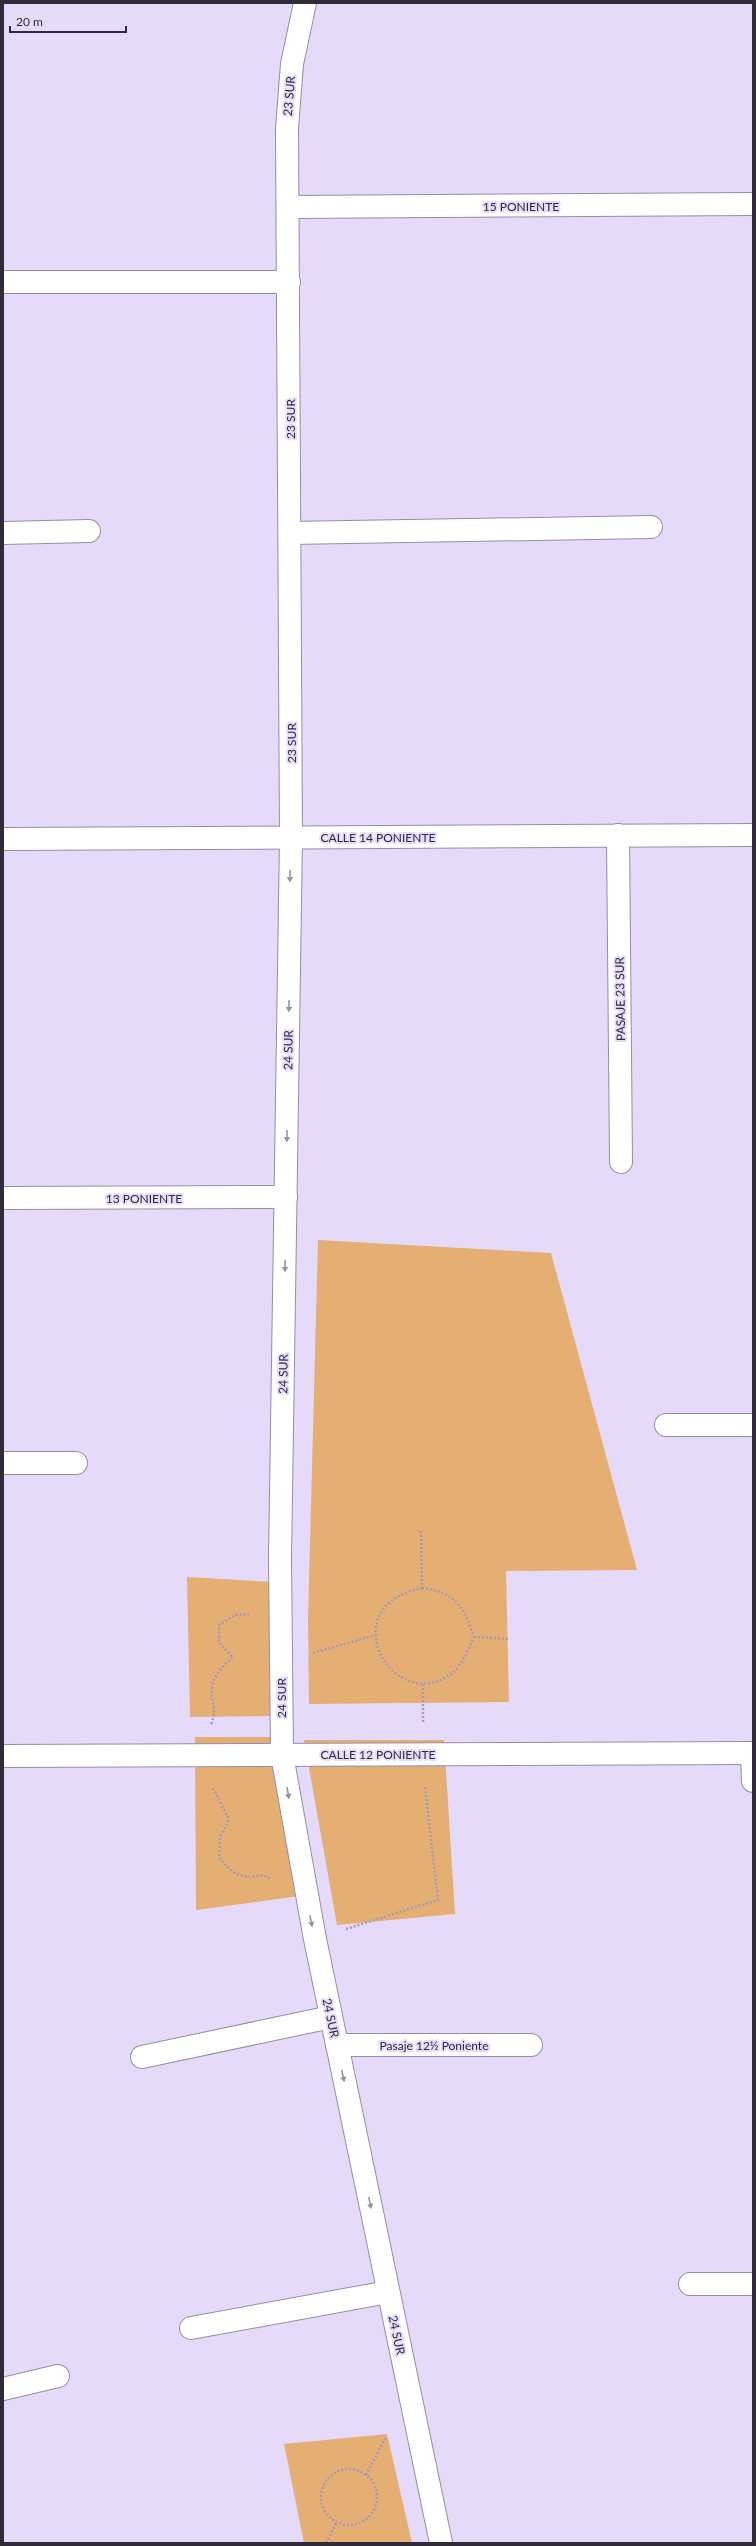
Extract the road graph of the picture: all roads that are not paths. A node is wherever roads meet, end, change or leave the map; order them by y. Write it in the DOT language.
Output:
graph roads {
  1 [pos="305,3"];
  2 [pos="753,204"];
  3 [pos="289,207"];
  4 [pos="3,282"];
  5 [pos="289,282"];
  6 [pos="651,527"];
  7 [pos="89,532"];
  8 [pos="3,533"];
  9 [pos="290,533"];
  10 [pos="753,835"];
  11 [pos="618,836"];
  12 [pos="291,837"];
  13 [pos="3,839"];
  14 [pos="621,1162"];
  15 [pos="286,1197"];
  16 [pos="3,1198"];
  17 [pos="666,1425"];
  18 [pos="753,1425"];
  19 [pos="3,1463"];
  20 [pos="76,1463"];
  21 [pos="753,1753"];
  22 [pos="282,1755"];
  23 [pos="3,1756"];
  24 [pos="753,1781"];
  25 [pos="331,2017"];
  26 [pos="337,2045"];
  27 [pos="531,2045"];
  28 [pos="142,2057"];
  29 [pos="690,2284"];
  30 [pos="753,2284"];
  31 [pos="388,2292"];
  32 [pos="191,2328"];
  33 [pos="58,2376"];
  34 [pos="3,2389"];
  35 [pos="441,2543"];
  1 -- 3 [label="street, 23 SUR"];
  2 -- 3 [label="street, 15 PONIENTE"];
  3 -- 5 [label="street, 23 SUR"];
  4 -- 5 [label="street"];
  5 -- 9 [label="street, 23 SUR"];
  6 -- 9 [label="street"];
  7 -- 8 [label="street"];
  9 -- 12 [label="street, 23 SUR"];
  10 -- 11 [label="street, CALLE 14 PONIENTE"];
  11 -- 12 [label="street, CALLE 14 PONIENTE"];
  11 -- 14 [label="street, PASAJE 23 SUR"];
  12 -- 13 [label="street, CALLE 14 PONIENTE"];
  12 -- 15 [label="street, 24 SUR, one-way"];
  15 -- 16 [label="street, 13 PONIENTE"];
  15 -- 22 [label="street, 24 SUR, one-way"];
  17 -- 18 [label="street"];
  19 -- 20 [label="street"];
  21 -- 22 [label="street, CALLE 12 PONIENTE"];
  21 -- 24 [label="street"];
  22 -- 23 [label="street, CALLE 12 PONIENTE"];
  22 -- 25 [label="street, 24 SUR, one-way"];
  25 -- 26 [label="street, 24 SUR"];
  25 -- 28 [label="street"];
  26 -- 27 [label="street, Pasaje 12½ Poniente"];
  26 -- 31 [label="street, 24 SUR, one-way"];
  29 -- 30 [label="street"];
  31 -- 32 [label="street"];
  31 -- 35 [label="street, 24 SUR"];
  33 -- 34 [label="street"];
}
